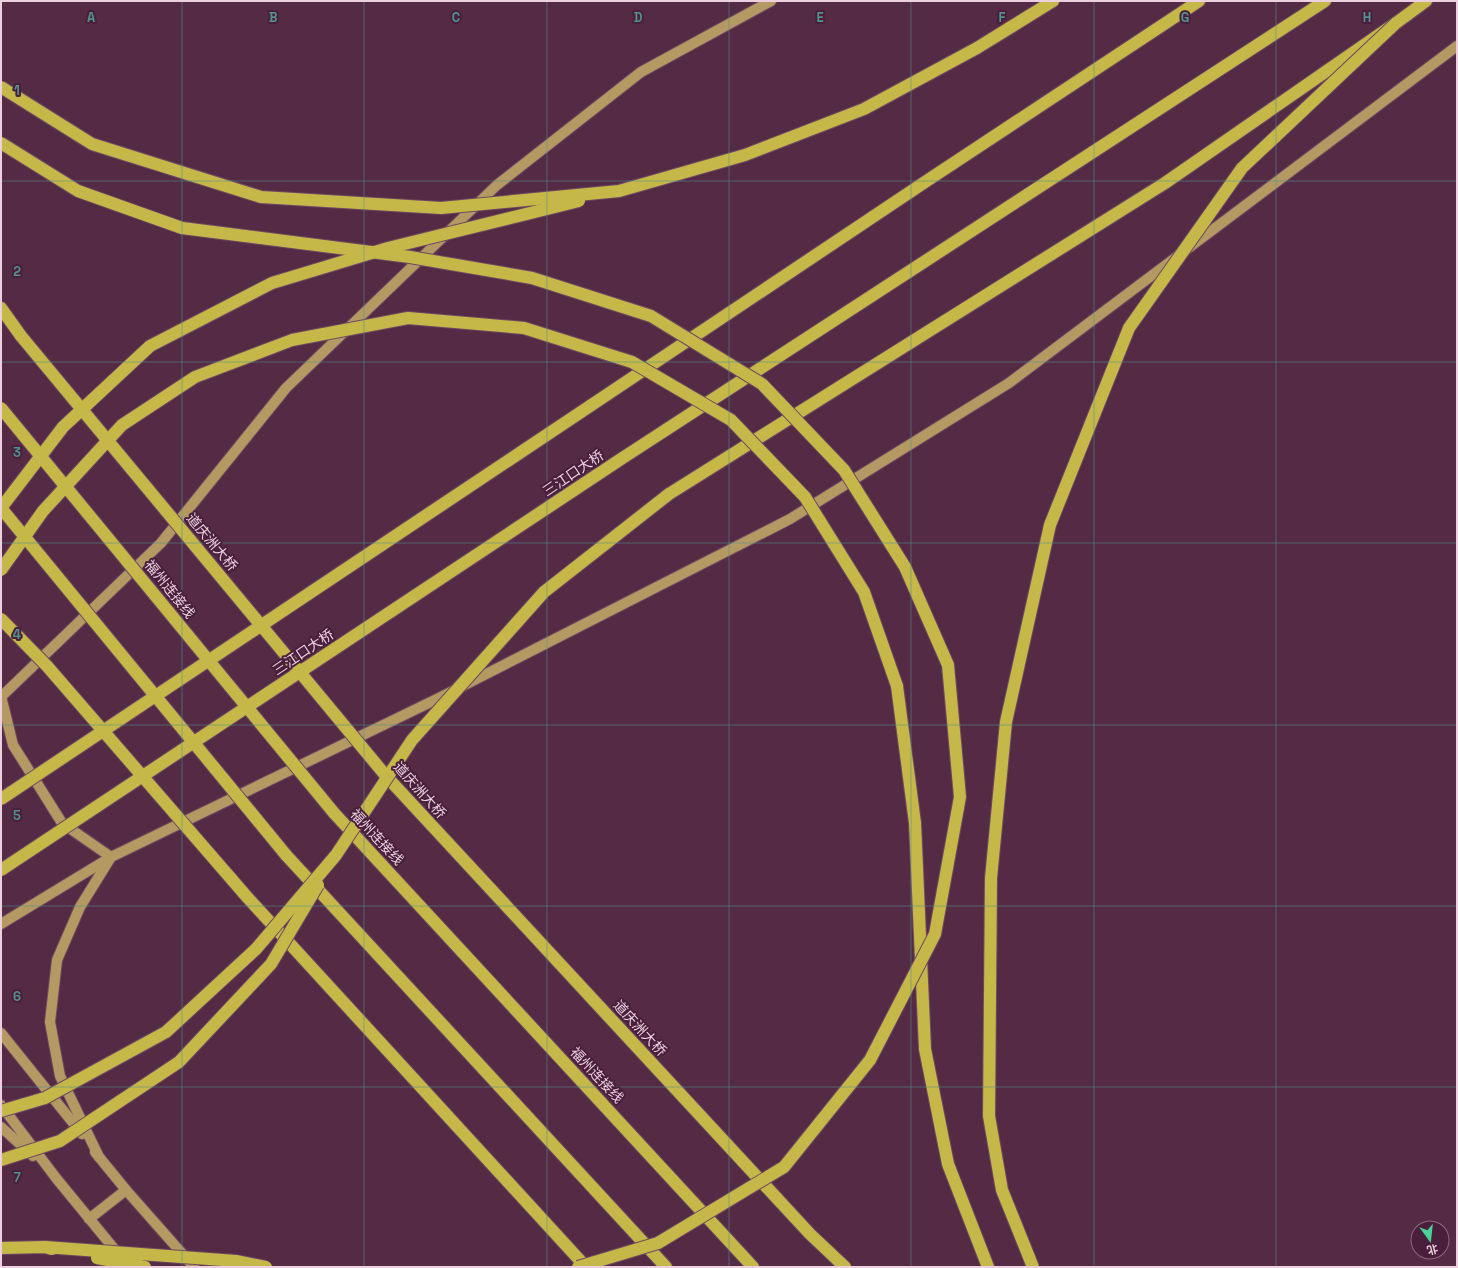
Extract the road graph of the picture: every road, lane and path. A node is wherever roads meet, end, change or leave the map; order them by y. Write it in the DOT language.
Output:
graph roads {
  1 [pos="771,1"];
  2 [pos="1053,1"];
  3 [pos="1199,1"];
  4 [pos="1325,1"];
  5 [pos="1426,1"];
  6 [pos="1396,23"];
  7 [pos="1457,46"];
  8 [pos="1,87"];
  9 [pos="1,143"];
  10 [pos="619,191"];
  11 [pos="1,308"];
  12 [pos="1,408"];
  13 [pos="1,508"];
  14 [pos="1,570"];
  15 [pos="1,609"];
  16 [pos="1,618"];
  17 [pos="47,666"];
  18 [pos="1,697"];
  19 [pos="1,799"];
  20 [pos="336,855"];
  21 [pos="111,857"];
  22 [pos="1,870"];
  23 [pos="1,924"];
  24 [pos="1,1032"];
  25 [pos="1,1106"];
  26 [pos="1,1112"];
  27 [pos="1,1126"];
  28 [pos="99,1157"];
  29 [pos="1,1160"];
  30 [pos="56,1178"];
  31 [pos="126,1190"];
  32 [pos="89,1219"];
  33 [pos="45,1247"];
  34 [pos="1,1248"];
  35 [pos="129,1267"];
  36 [pos="145,1267"];
  37 [pos="194,1267"];
  38 [pos="266,1267"];
  39 [pos="578,1267"];
  40 [pos="586,1267"];
  41 [pos="666,1267"];
  42 [pos="754,1267"];
  43 [pos="845,1267"];
  44 [pos="988,1267"];
  45 [pos="1032,1267"];
  1 -- 18 [label="main road"];
  2 -- 10 [label="highway, bridge"];
  3 -- 19 [label="highway, bridge"];
  4 -- 22 [label="highway, 三江口大桥, bridge"];
  5 -- 6 [label="highway"];
  6 -- 20 [label="highway, bridge"];
  6 -- 45 [label="highway, bridge"];
  7 -- 21 [label="main road"];
  8 -- 10 [label="highway, bridge"];
  9 -- 39 [label="highway, bridge"];
  10 -- 13 [label="highway, bridge"];
  11 -- 43 [label="highway, 道庆洲大桥, bridge"];
  12 -- 42 [label="highway, 福州连接线, bridge"];
  13 -- 41 [label="highway, bridge"];
  14 -- 44 [label="highway, bridge"];
  15 -- 17 [label="highway, bridge"];
  16 -- 17 [label="highway, bridge"];
  17 -- 40 [label="highway, bridge"];
  18 -- 21 [label="main road"];
  20 -- 26 [label="highway, bridge"];
  20 -- 29 [label="highway, bridge"];
  21 -- 23 [label="main road"];
  21 -- 28 [label="main road"];
  24 -- 28 [label="main road"];
  25 -- 30 [label="main road"];
  27 -- 30 [label="main road"];
  28 -- 31 [label="main road"];
  30 -- 32 [label="main road"];
  31 -- 32 [label="main road"];
  31 -- 37 [label="main road"];
  32 -- 35 [label="main road"];
  33 -- 34 [label="highway, bridge"];
  33 -- 36 [label="highway, bridge"];
  33 -- 38 [label="highway, bridge"];
}
